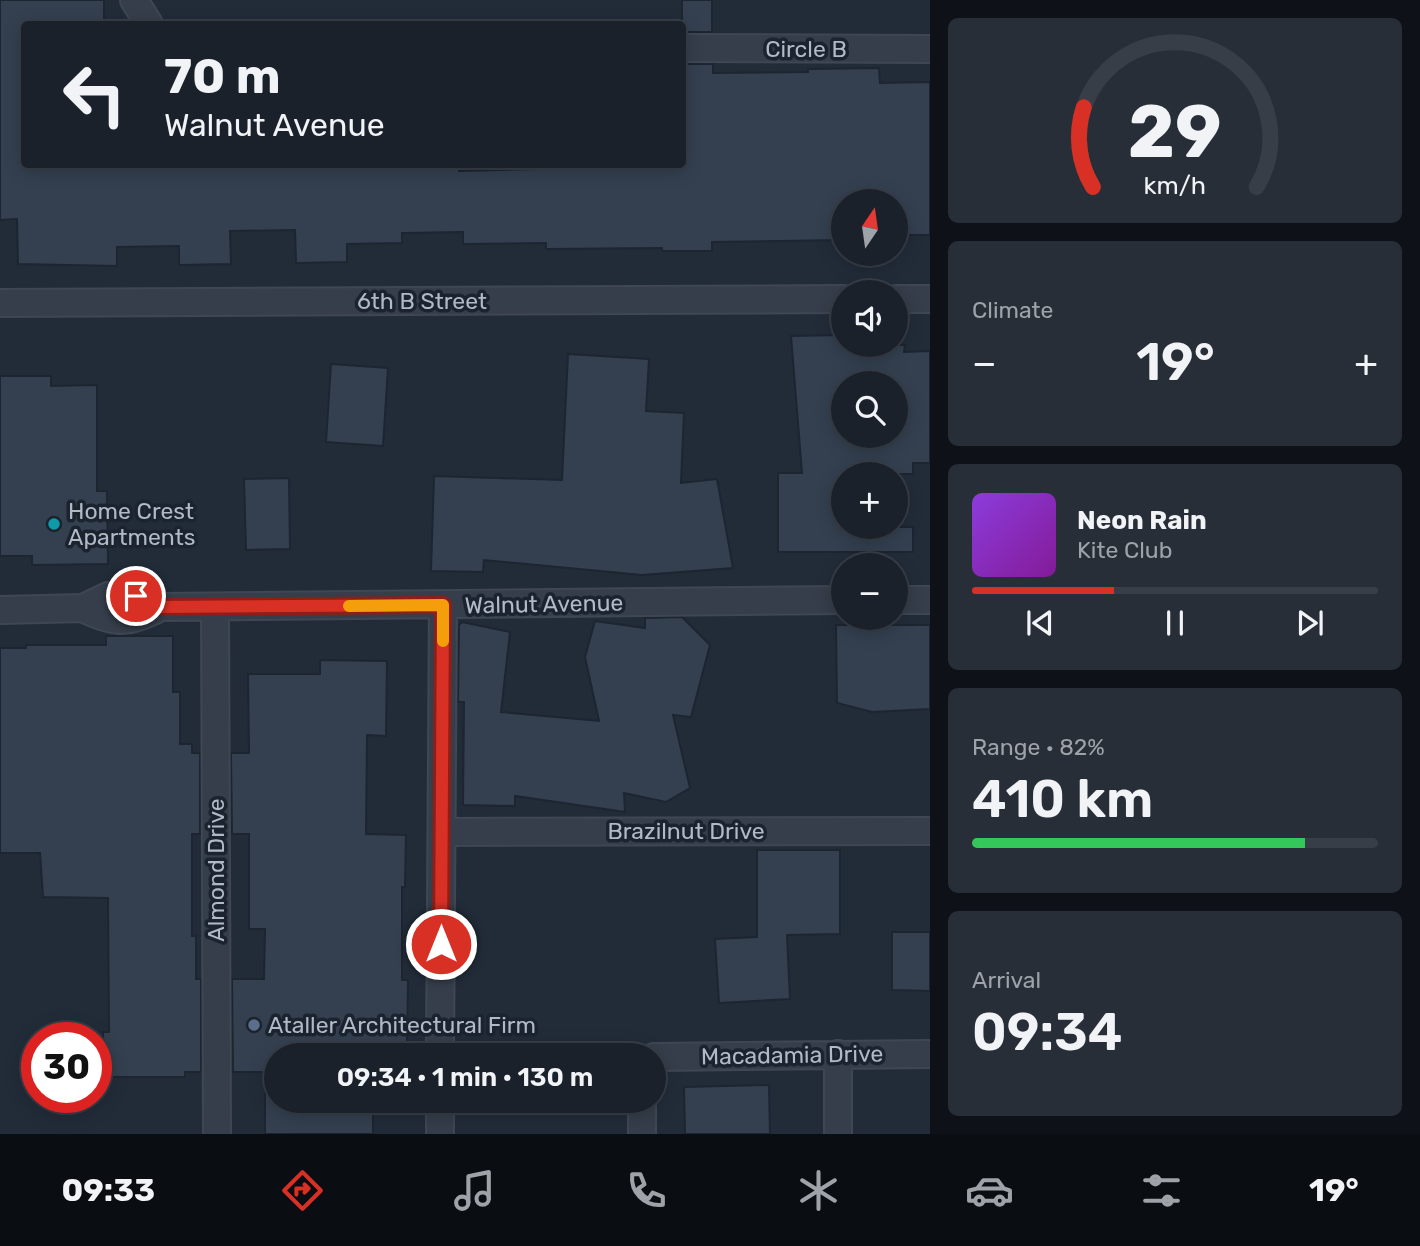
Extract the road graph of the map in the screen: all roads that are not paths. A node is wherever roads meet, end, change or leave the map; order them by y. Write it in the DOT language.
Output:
graph roads {
  1 [pos="134,0"];
  2 [pos="147,21"];
  3 [pos="686,48"];
  4 [pos="930,48"];
  5 [pos="831,299"];
  6 [pos="908,299"];
  7 [pos="930,299"];
  8 [pos="0,303"];
  9 [pos="831,600"];
  10 [pos="908,600"];
  11 [pos="930,600"];
  12 [pos="443,605"];
  13 [pos="215,607"];
  14 [pos="0,610"];
  15 [pos="930,831"];
  16 [pos="442,832"];
  17 [pos="440,1043"];
  18 [pos="838,1054"];
  19 [pos="930,1054"];
  20 [pos="666,1057"];
  21 [pos="440,1113"];
  22 [pos="642,1113"];
  23 [pos="217,1134"];
  24 [pos="440,1134"];
  25 [pos="642,1134"];
  26 [pos="838,1134"];
  1 -- 2 [label="street"];
  3 -- 4 [label="street, Circle B"];
  5 -- 8 [label="street, 6th B Street"];
  6 -- 7 [label="street"];
  9 -- 12 [label="street, Walnut Avenue"];
  10 -- 11 [label="street"];
  12 -- 13 [label="street, Walnut Avenue"];
  12 -- 16 [label="street"];
  13 -- 14 [label="street, Walnut Avenue"];
  13 -- 23 [label="street, Almond Drive"];
  15 -- 16 [label="street, Brazilnut Drive"];
  16 -- 17 [label="street"];
  18 -- 19 [label="street, Macadamia Drive"];
  18 -- 20 [label="street, Macadamia Drive"];
  18 -- 26 [label="street"];
  21 -- 24 [label="street"];
  22 -- 25 [label="street"];
}
